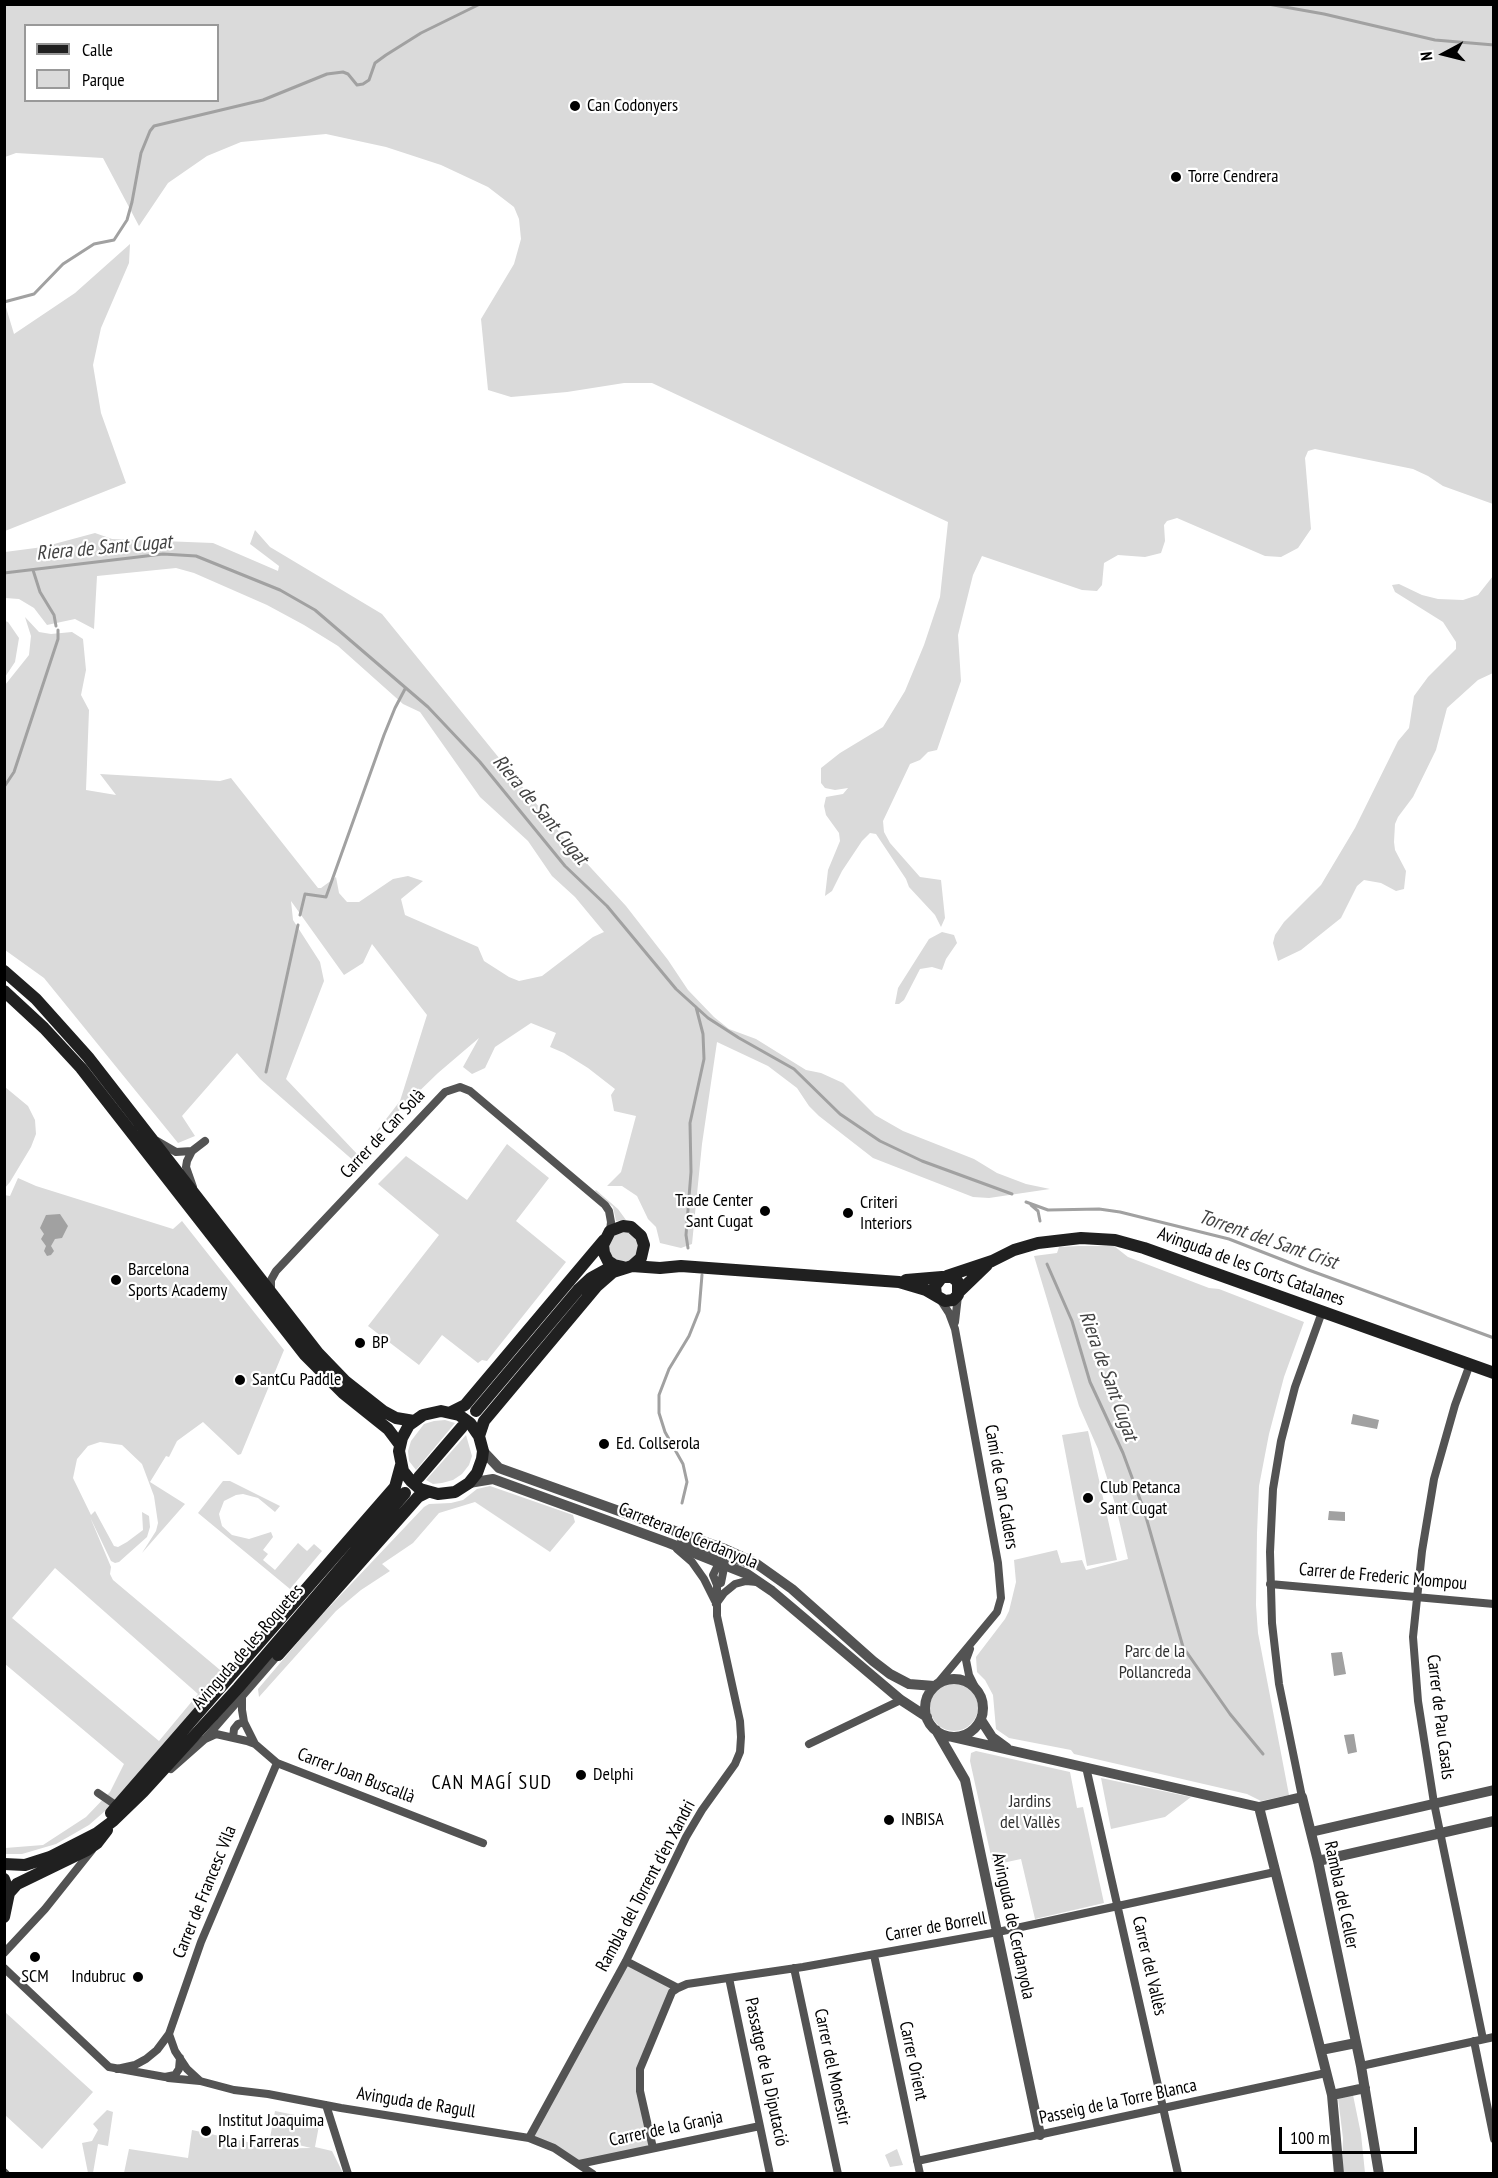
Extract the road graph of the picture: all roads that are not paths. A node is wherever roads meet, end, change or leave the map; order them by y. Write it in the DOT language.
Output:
graph roads {
  1 [pos="4,971"];
  2 [pos="4,991"];
  3 [pos="153,1140"];
  4 [pos="205,1141"];
  5 [pos="192,1151"];
  6 [pos="195,1193"];
  7 [pos="606,1239"];
  8 [pos="644,1245"];
  9 [pos="992,1261"];
  10 [pos="623,1266"];
  11 [pos="676,1266"];
  12 [pos="945,1276"];
  13 [pos="899,1282"];
  14 [pos="578,1290"];
  15 [pos="271,1292"];
  16 [pos="959,1293"];
  17 [pos="938,1297"];
  18 [pos="1322,1312"];
  19 [pos="955,1329"];
  20 [pos="1470,1364"];
  21 [pos="1494,1373"];
  22 [pos="476,1411"];
  23 [pos="452,1412"];
  24 [pos="414,1421"];
  25 [pos="462,1427"];
  26 [pos="479,1436"];
  27 [pos="400,1445"];
  28 [pos="483,1451"];
  29 [pos="401,1465"];
  30 [pos="419,1477"];
  31 [pos="469,1483"];
  32 [pos="428,1492"];
  33 [pos="405,1493"];
  34 [pos="674,1532"];
  35 [pos="669,1543"];
  36 [pos="721,1563"];
  37 [pos="761,1566"];
  38 [pos="759,1582"];
  39 [pos="1270,1584"];
  40 [pos="1418,1597"];
  41 [pos="716,1604"];
  42 [pos="1494,1604"];
  43 [pos="971,1643"];
  44 [pos="279,1655"];
  45 [pos="936,1684"];
  46 [pos="974,1685"];
  47 [pos="242,1698"];
  48 [pos="901,1701"];
  49 [pos="927,1717"];
  50 [pos="981,1720"];
  51 [pos="244,1722"];
  52 [pos="936,1730"];
  53 [pos="952,1737"];
  54 [pos="232,1738"];
  55 [pos="206,1739"];
  56 [pos="255,1744"];
  57 [pos="809,1744"];
  58 [pos="1010,1750"];
  59 [pos="277,1763"];
  60 [pos="1086,1767"];
  61 [pos="1494,1790"];
  62 [pos="143,1792"];
  63 [pos="98,1793"];
  64 [pos="1302,1797"];
  65 [pos="1434,1803"];
  66 [pos="117,1806"];
  67 [pos="1259,1807"];
  68 [pos="113,1821"];
  69 [pos="1494,1821"];
  70 [pos="1311,1832"];
  71 [pos="1441,1834"];
  72 [pos="81,1842"];
  73 [pos="97,1843"];
  74 [pos="483,1843"];
  75 [pos="1318,1861"];
  76 [pos="4,1864"];
  77 [pos="1275,1872"];
  78 [pos="4,1879"];
  79 [pos="9,1893"];
  80 [pos="1119,1906"];
  81 [pos="4,1917"];
  82 [pos="998,1932"];
  83 [pos="4,1953"];
  84 [pos="874,1955"];
  85 [pos="626,1961"];
  86 [pos="4,1968"];
  87 [pos="794,1968"];
  88 [pos="729,1978"];
  89 [pos="675,1990"];
  90 [pos="169,2034"];
  91 [pos="1494,2037"];
  92 [pos="1478,2040"];
  93 [pos="1356,2043"];
  94 [pos="157,2050"];
  95 [pos="1321,2050"];
  96 [pos="177,2054"];
  97 [pos="146,2059"];
  98 [pos="1361,2066"];
  99 [pos="117,2069"];
  100 [pos="1326,2073"];
  101 [pos="154,2076"];
  102 [pos="165,2077"];
  103 [pos="200,2081"];
  104 [pos="1365,2088"];
  105 [pos="1332,2095"];
  106 [pos="326,2105"];
  107 [pos="1164,2108"];
  108 [pos="760,2126"];
  109 [pos="1040,2136"];
  110 [pos="529,2138"];
  111 [pos="1494,2139"];
  112 [pos="653,2148"];
  113 [pos="917,2161"];
  114 [pos="579,2164"];
  115 [pos="348,2174"];
  116 [pos="593,2174"];
  117 [pos="770,2174"];
  118 [pos="838,2174"];
  119 [pos="920,2174"];
  120 [pos="1178,2174"];
  121 [pos="1338,2174"];
  122 [pos="1379,2174"];
  1 -- 3 [label="main road"];
  2 -- 27 [label="main road"];
  3 -- 5 [label="street"];
  3 -- 6 [label="main road"];
  4 -- 5 [label="street"];
  5 -- 6 [label="street"];
  6 -- 15 [label="main road"];
  7 -- 8 [label="main road"];
  7 -- 10 [label="main road"];
  7 -- 14 [label="main road"];
  7 -- 15 [label="street, Carrer de Can Solà"];
  7 -- 23 [label="main road"];
  8 -- 10 [label="main road"];
  8 -- 11 [label="main road, Avinguda de les Corts Catalanes"];
  9 -- 12 [label="main road, Avinguda de les Corts Catalanes"];
  9 -- 16 [label="main road, Avinguda de les Corts Catalanes"];
  9 -- 18 [label="main road, Avinguda de les Corts Catalanes"];
  10 -- 11 [label="main road, Avinguda de les Corts Catalanes"];
  10 -- 14 [label="main road"];
  10 -- 26 [label="main road"];
  11 -- 13 [label="main road, Avinguda de les Corts Catalanes"];
  12 -- 13 [label="main road, Avinguda de les Corts Catalanes"];
  12 -- 16 [label="main road"];
  12 -- 17 [label="main road"];
  13 -- 17 [label="main road, Avinguda de les Corts Catalanes"];
  14 -- 22 [label="main road"];
  15 -- 24 [label="main road"];
  16 -- 17 [label="main road"];
  16 -- 19 [label="street, Camí de Can Calders"];
  17 -- 19 [label="street, Camí de Can Calders"];
  18 -- 20 [label="main road, Avinguda de les Corts Catalanes"];
  18 -- 39 [label="street"];
  19 -- 43 [label="street, Camí de Can Calders"];
  20 -- 21 [label="main road, Avinguda de les Corts Catalanes"];
  20 -- 40 [label="street, Carrer de Pau Casals"];
  23 -- 24 [label="main road"];
  23 -- 26 [label="main road"];
  24 -- 27 [label="main road"];
  25 -- 30 [label="main road"];
  26 -- 28 [label="main road"];
  27 -- 29 [label="main road"];
  28 -- 31 [label="main road"];
  28 -- 34 [label="street, Carretera de Cerdanyola"];
  29 -- 32 [label="main road"];
  29 -- 66 [label="main road"];
  31 -- 32 [label="main road"];
  31 -- 35 [label="street, Carretera de Cerdanyola"];
  32 -- 44 [label="main road"];
  33 -- 62 [label="main road, Avinguda de les Roquetes"];
  34 -- 36 [label="street"];
  34 -- 37 [label="street, Carretera de Cerdanyola"];
  35 -- 36 [label="street, Carretera de Cerdanyola"];
  35 -- 41 [label="street, Rambla del Torrent d'en Xandri"];
  36 -- 37 [label="street"];
  36 -- 38 [label="street, Carretera de Cerdanyola"];
  36 -- 41 [label="street, Rambla del Torrent d'en Xandri"];
  37 -- 45 [label="street, Carretera de Cerdanyola"];
  38 -- 41 [label="street"];
  38 -- 48 [label="street, Carretera de Cerdanyola"];
  39 -- 40 [label="street, Carrer de Frederic Mompou"];
  39 -- 64 [label="street"];
  40 -- 42 [label="street, Carrer de Frederic Mompou"];
  40 -- 65 [label="street, Carrer de Pau Casals"];
  41 -- 85 [label="street, Rambla del Torrent d'en Xandri"];
  43 -- 45 [label="street, Camí de Can Calders"];
  43 -- 46 [label="street"];
  44 -- 47 [label="street"];
  45 -- 46 [label="street"];
  45 -- 49 [label="street"];
  46 -- 50 [label="street"];
  47 -- 51 [label="street, Carrer Joan Buscallà"];
  47 -- 55 [label="street"];
  48 -- 49 [label="street, Carretera de Cerdanyola"];
  48 -- 57 [label="street"];
  49 -- 52 [label="street"];
  50 -- 53 [label="street"];
  50 -- 58 [label="street"];
  51 -- 54 [label="street"];
  51 -- 56 [label="street, Carrer Joan Buscallà"];
  52 -- 53 [label="street"];
  52 -- 82 [label="street, Avinguda de Cerdanyola"];
  53 -- 58 [label="street"];
  54 -- 55 [label="street, Carrer Joan Buscallà"];
  54 -- 56 [label="street, Carrer Joan Buscallà"];
  55 -- 62 [label="street"];
  56 -- 59 [label="street, Carrer Joan Buscallà"];
  58 -- 60 [label="street"];
  59 -- 74 [label="street, Carrer Joan Buscallà"];
  59 -- 90 [label="street, Carrer de Francesc Vila"];
  60 -- 67 [label="street"];
  60 -- 80 [label="street, Carrer del Vallès"];
  61 -- 65 [label="street"];
  62 -- 68 [label="main road, Avinguda de les Roquetes"];
  63 -- 66 [label="street"];
  64 -- 67 [label="street"];
  64 -- 70 [label="street, Rambla del Celler"];
  65 -- 70 [label="street"];
  65 -- 71 [label="street, Carrer de Pau Casals"];
  66 -- 72 [label="main road"];
  67 -- 77 [label="street"];
  68 -- 72 [label="main road, Avinguda de les Roquetes"];
  68 -- 73 [label="main road, Avinguda de les Roquetes"];
  69 -- 71 [label="street"];
  70 -- 75 [label="street, Rambla del Celler"];
  71 -- 75 [label="street"];
  71 -- 92 [label="street, Carrer de Pau Casals"];
  72 -- 76 [label="main road, Avinguda de les Roquetes"];
  73 -- 79 [label="main road, Avinguda de les Roquetes"];
  73 -- 83 [label="street, Avinguda de les Roquetes"];
  75 -- 93 [label="street, Rambla del Celler"];
  77 -- 80 [label="street, Carrer de Borrell"];
  77 -- 95 [label="street"];
  78 -- 79 [label="main road"];
  79 -- 81 [label="main road"];
  80 -- 82 [label="street, Carrer de Borrell"];
  80 -- 107 [label="street, Carrer del Vallès"];
  82 -- 84 [label="street, Carrer de Borrell"];
  82 -- 109 [label="street, Avinguda de Cerdanyola"];
  84 -- 87 [label="street, Carrer de Borrell"];
  84 -- 113 [label="street, Carrer Orient"];
  85 -- 89 [label="street"];
  85 -- 110 [label="street, Rambla del Torrent d'en Xandri"];
  86 -- 99 [label="street"];
  87 -- 88 [label="street, Carrer de Borrell"];
  87 -- 118 [label="street, Carrer del Monestir"];
  88 -- 89 [label="street, Carrer de Borrell"];
  88 -- 108 [label="street, Passatge de la Diputació"];
  89 -- 112 [label="street"];
  90 -- 94 [label="street, Carrer de Francesc Vila"];
  90 -- 96 [label="street"];
  91 -- 92 [label="street"];
  92 -- 98 [label="street"];
  92 -- 111 [label="street, Carrer de Pau Casals"];
  93 -- 95 [label="street"];
  93 -- 98 [label="street, Rambla del Celler"];
  94 -- 96 [label="street"];
  94 -- 97 [label="street"];
  95 -- 100 [label="street"];
  96 -- 102 [label="street"];
  96 -- 103 [label="street"];
  97 -- 99 [label="street"];
  97 -- 101 [label="street"];
  98 -- 104 [label="street, Rambla del Celler"];
  99 -- 101 [label="street"];
  100 -- 105 [label="street"];
  100 -- 107 [label="street, Passeig de la Torre Blanca"];
  101 -- 102 [label="street"];
  102 -- 103 [label="street"];
  103 -- 106 [label="street, Avinguda de Ragull"];
  104 -- 105 [label="street"];
  104 -- 122 [label="street, Rambla del Celler"];
  105 -- 121 [label="street"];
  106 -- 110 [label="street, Avinguda de Ragull"];
  106 -- 115 [label="street"];
  107 -- 109 [label="street, Passeig de la Torre Blanca"];
  107 -- 120 [label="street, Carrer del Vallès"];
  108 -- 112 [label="street, Carrer de la Granja"];
  108 -- 117 [label="street, Passatge de la Diputació"];
  109 -- 113 [label="street, Passeig de la Torre Blanca"];
  110 -- 114 [label="street, Avinguda de Ragull"];
  112 -- 114 [label="street, Carrer de la Granja"];
  113 -- 119 [label="street, Carrer Orient"];
  114 -- 116 [label="street, Avinguda de Ragull"];
}
